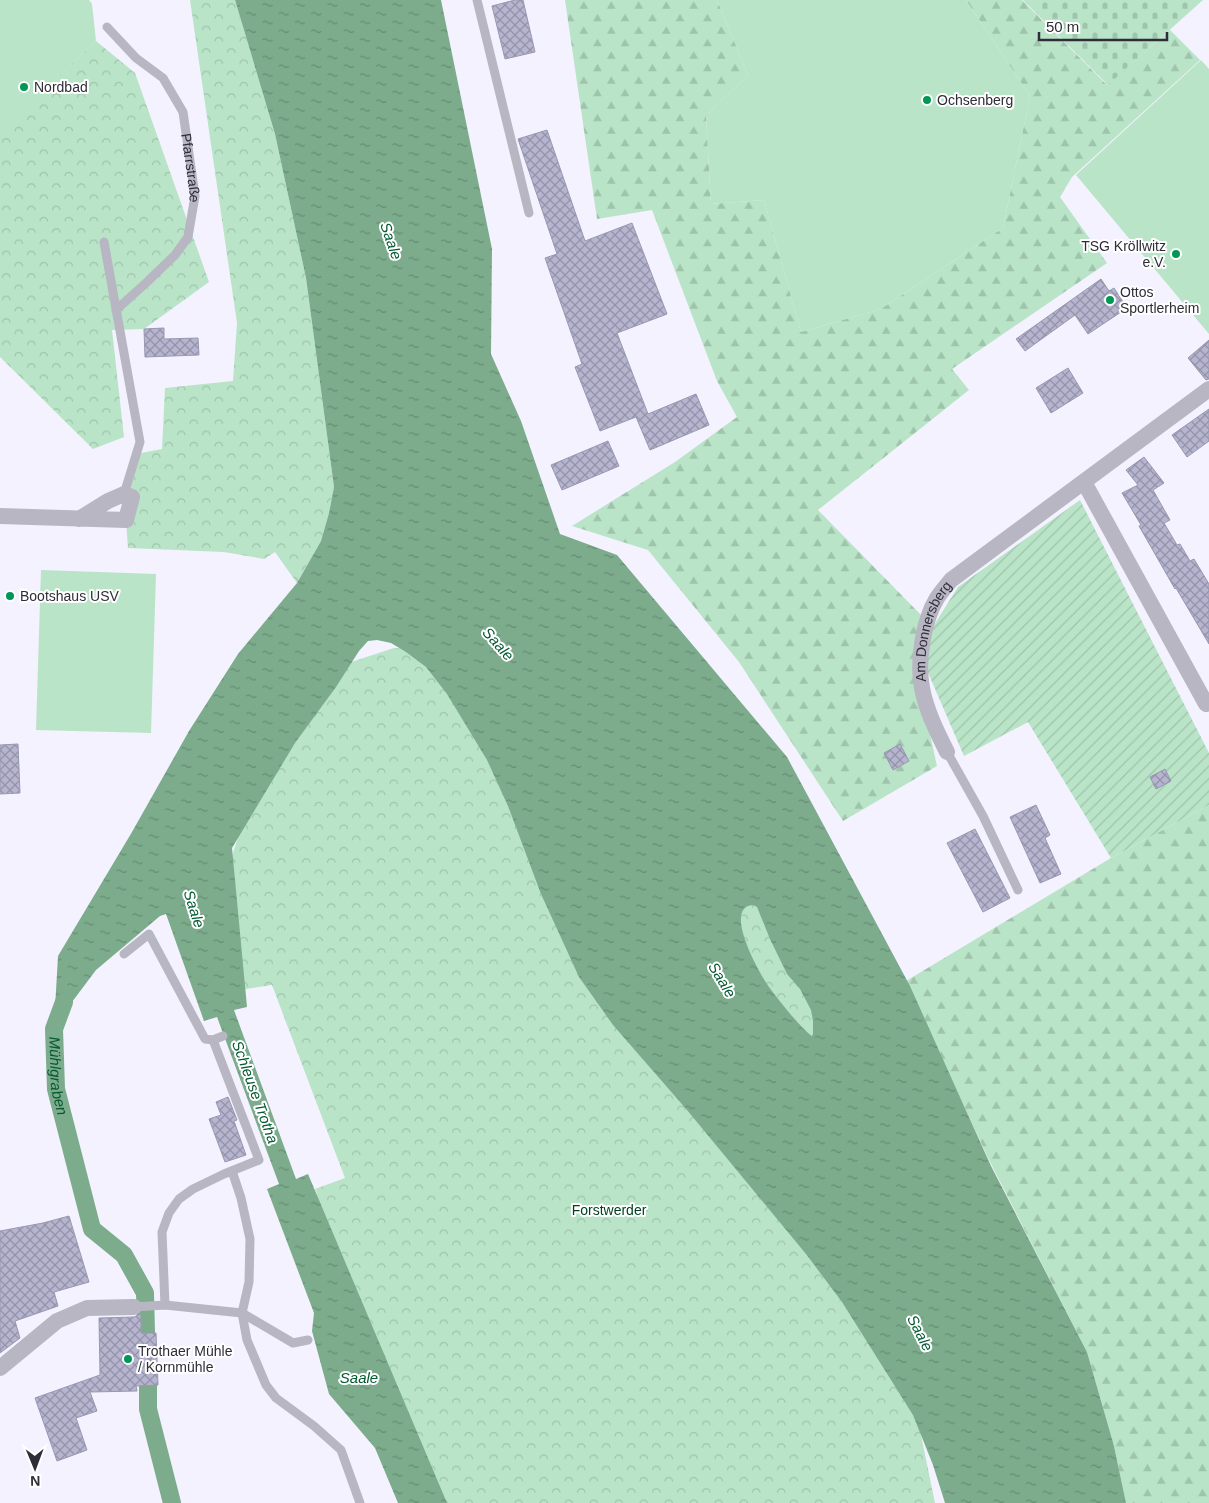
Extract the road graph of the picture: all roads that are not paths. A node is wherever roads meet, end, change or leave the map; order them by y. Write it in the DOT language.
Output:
graph roads {
  1 [pos="477,0"];
  2 [pos="107,27"];
  3 [pos="529,213"];
  4 [pos="104,242"];
  5 [pos="116,310"];
  6 [pos="1209,389"];
  7 [pos="1084,482"];
  8 [pos="124,494"];
  9 [pos="0,516"];
  10 [pos="80,519"];
  11 [pos="1206,704"];
  12 [pos="947,752"];
  13 [pos="1018,890"];
  14 [pos="124,954"];
  15 [pos="223,1036"];
  16 [pos="213,1040"];
  17 [pos="232,1172"];
  18 [pos="165,1305"];
  19 [pos="134,1307"];
  20 [pos="242,1313"];
  21 [pos="308,1340"];
  22 [pos="0,1368"];
  23 [pos="360,1503"];
  1 -- 3 [label="lane"];
  2 -- 5 [label="lane, Pfarrstraße"];
  4 -- 5 [label="lane"];
  5 -- 8 [label="lane"];
  6 -- 7 [label="street, Am Donnersberg"];
  7 -- 11 [label="street"];
  7 -- 12 [label="street, Am Donnersberg"];
  8 -- 10 [label="street"];
  8 -- 10 [label="street"];
  9 -- 10 [label="street"];
  12 -- 13 [label="lane, Am Donnersberg"];
  14 -- 16 [label="lane"];
  15 -- 16 [label="lane"];
  16 -- 17 [label="lane"];
  17 -- 18 [label="lane"];
  17 -- 20 [label="lane"];
  18 -- 19 [label="lane"];
  18 -- 20 [label="lane"];
  19 -- 22 [label="street"];
  20 -- 21 [label="lane"];
  20 -- 23 [label="lane"];
}
